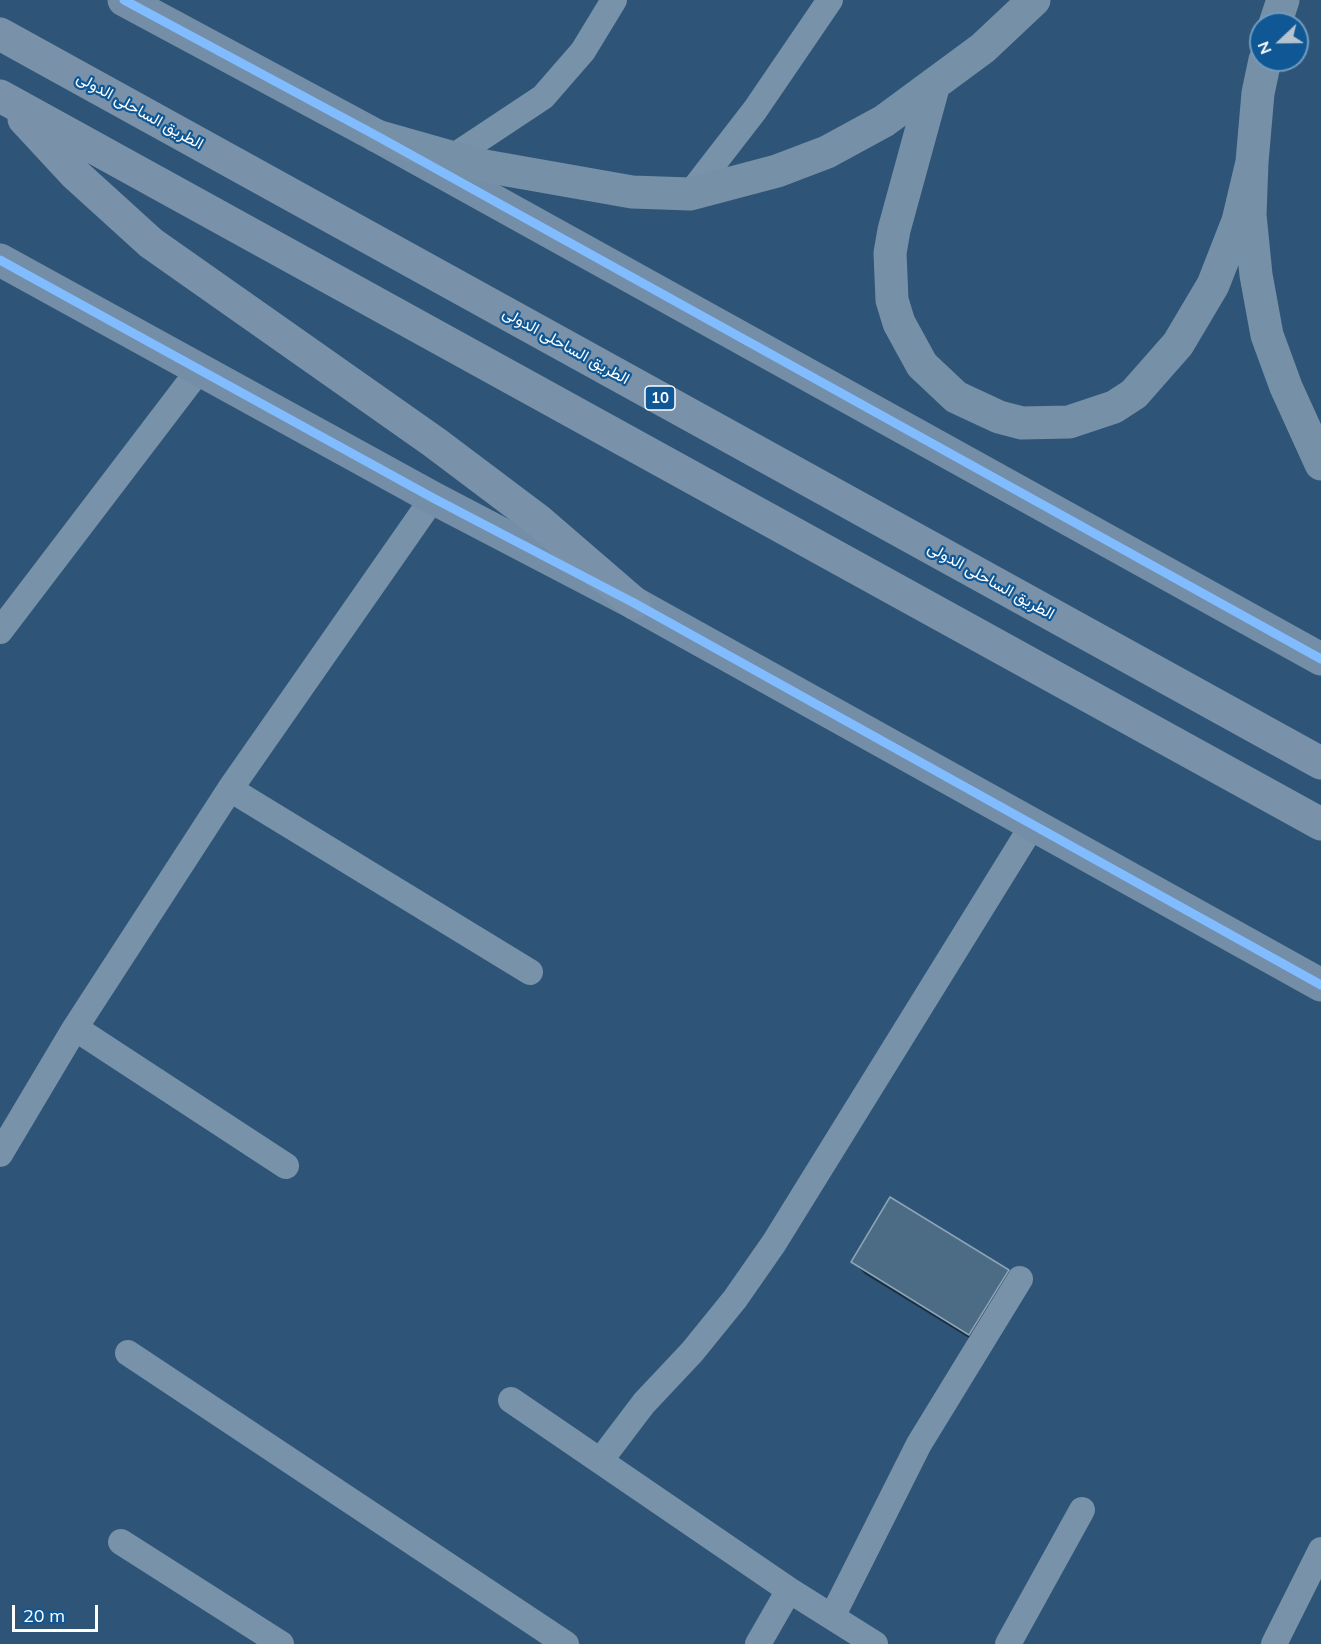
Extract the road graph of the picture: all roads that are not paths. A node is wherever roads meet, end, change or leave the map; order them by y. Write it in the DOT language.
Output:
graph roads {
  1 [pos="124,0"];
  2 [pos="614,0"];
  3 [pos="830,0"];
  4 [pos="1034,0"];
  5 [pos="0,34"];
  6 [pos="1262,72"];
  7 [pos="934,84"];
  8 [pos="2,97"];
  9 [pos="377,136"];
  10 [pos="451,159"];
  11 [pos="1252,162"];
  12 [pos="690,194"];
  13 [pos="0,260"];
  14 [pos="199,370"];
  15 [pos="1321,464"];
  16 [pos="434,498"];
  17 [pos="634,603"];
  18 [pos="0,631"];
  19 [pos="1321,659"];
  20 [pos="1321,763"];
  21 [pos="230,789"];
  22 [pos="1321,824"];
  23 [pos="1032,826"];
  24 [pos="530,972"];
  25 [pos="1321,985"];
  26 [pos="75,1028"];
  27 [pos="0,1154"];
  28 [pos="285,1166"];
  29 [pos="1020,1280"];
  30 [pos="128,1353"];
  31 [pos="511,1400"];
  32 [pos="600,1461"];
  33 [pos="1082,1510"];
  34 [pos="121,1542"];
  35 [pos="1321,1550"];
  36 [pos="789,1590"];
  37 [pos="832,1617"];
  38 [pos="281,1644"];
  39 [pos="566,1644"];
  40 [pos="758,1644"];
  41 [pos="875,1644"];
  42 [pos="1008,1644"];
  43 [pos="1274,1644"];
  1 -- 9 [label="street"];
  2 -- 10 [label="street"];
  3 -- 12 [label="street"];
  4 -- 7 [label="main road"];
  5 -- 20 [label="highway, الطريق الساحلى الدولى / 10"];
  6 -- 11 [label="main road"];
  7 -- 11 [label="main road"];
  7 -- 12 [label="main road"];
  8 -- 17 [label="highway"];
  8 -- 22 [label="highway"];
  9 -- 10 [label="main road"];
  9 -- 19 [label="street"];
  10 -- 12 [label="main road"];
  11 -- 15 [label="main road"];
  13 -- 14 [label="street"];
  14 -- 16 [label="street"];
  14 -- 18 [label="street"];
  16 -- 17 [label="street"];
  16 -- 21 [label="street"];
  17 -- 23 [label="street"];
  21 -- 24 [label="street"];
  21 -- 26 [label="street"];
  23 -- 25 [label="street"];
  23 -- 32 [label="street"];
  26 -- 27 [label="street"];
  26 -- 28 [label="street"];
  29 -- 37 [label="street"];
  30 -- 39 [label="street"];
  31 -- 32 [label="street"];
  32 -- 36 [label="street"];
  33 -- 42 [label="street"];
  34 -- 38 [label="street"];
  35 -- 43 [label="street"];
  36 -- 37 [label="street"];
  36 -- 40 [label="street"];
  37 -- 41 [label="street"];
}
